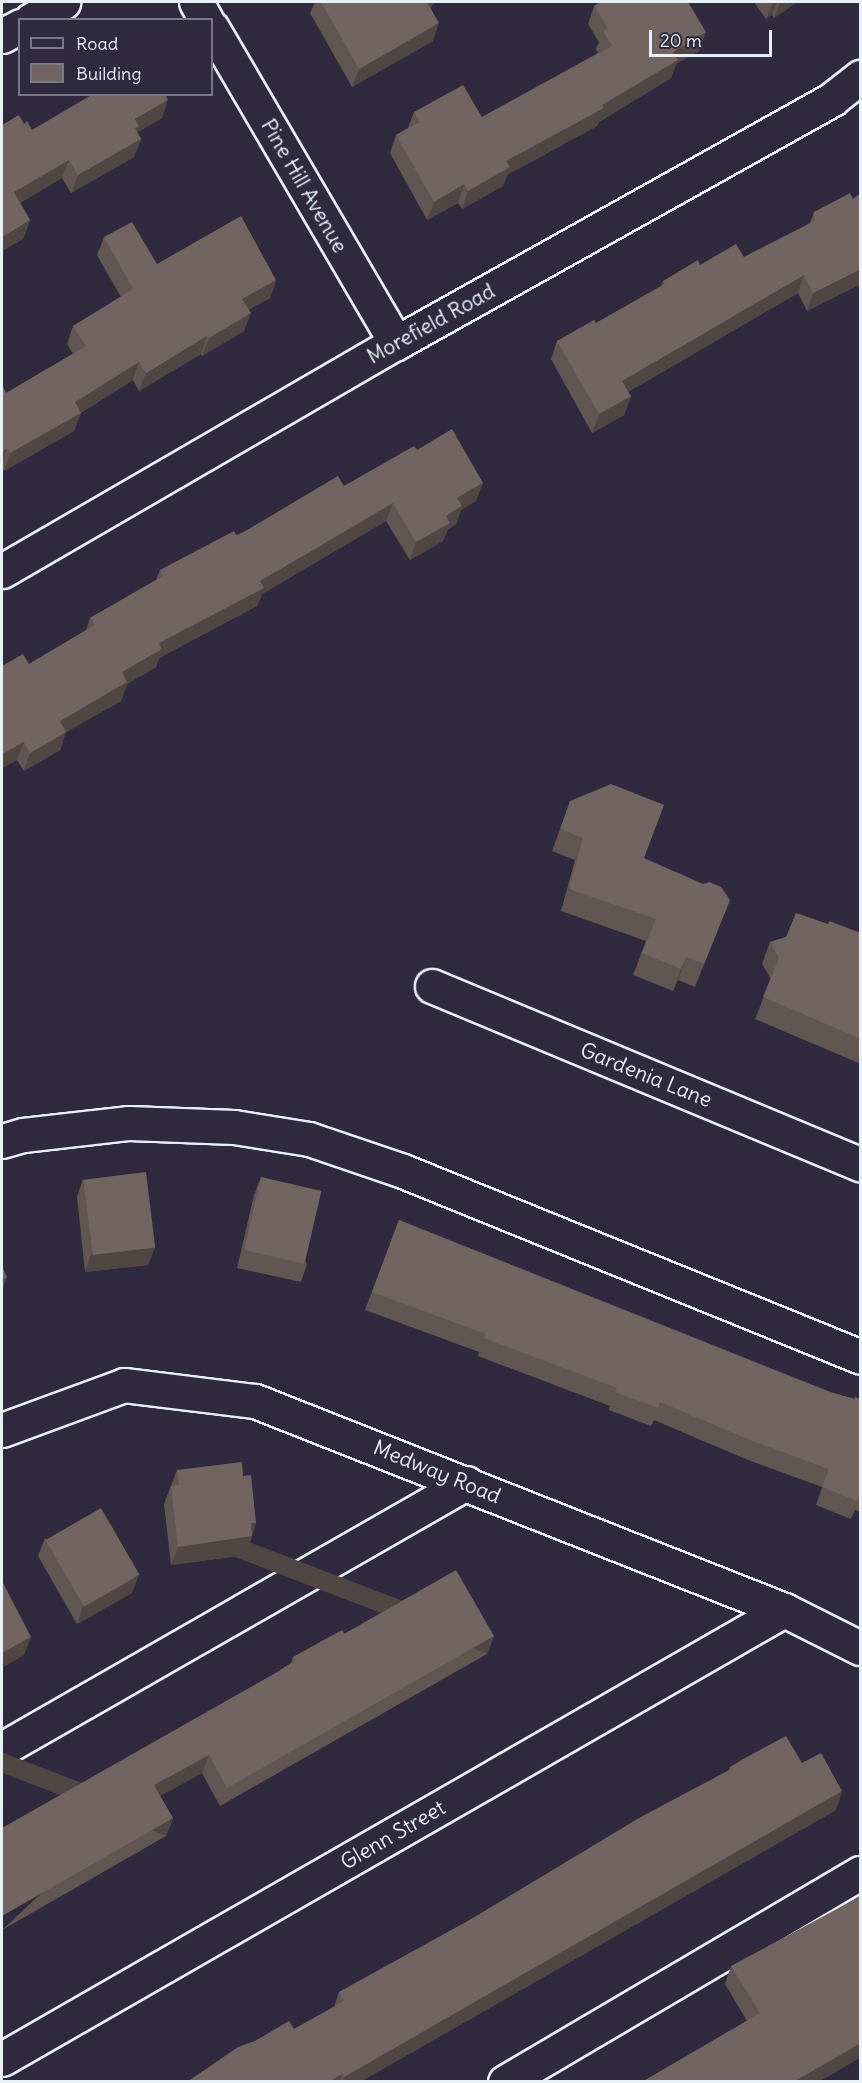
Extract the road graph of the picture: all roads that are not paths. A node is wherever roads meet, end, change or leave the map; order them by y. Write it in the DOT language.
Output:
graph roads {
  1 [pos="63,2"];
  2 [pos="196,2"];
  3 [pos="35,18"];
  4 [pos="205,18"];
  5 [pos="18,27"];
  6 [pos="213,30"];
  7 [pos="2,36"];
  8 [pos="861,76"];
  9 [pos="396,344"];
  10 [pos="2,571"];
  11 [pos="432,986"];
  12 [pos="2,1141"];
  13 [pos="861,1164"];
  14 [pos="861,1357"];
  15 [pos="2,1430"];
  16 [pos="466,1483"];
  17 [pos="784,1610"];
  18 [pos="861,1648"];
  19 [pos="2,1749"];
  20 [pos="861,1873"];
  21 [pos="2,2059"];
  22 [pos="505,2082"];
  1 -- 3 [label="street"];
  2 -- 4 [label="street"];
  5 -- 7 [label="street"];
  6 -- 9 [label="street, Pine Hill Avenue"];
  8 -- 9 [label="street, Morefield Road"];
  9 -- 10 [label="street, Morefield Road"];
  11 -- 13 [label="street, Gardenia Lane"];
  12 -- 14 [label="street"];
  15 -- 16 [label="street, Medway Road"];
  16 -- 17 [label="street, Medway Road"];
  16 -- 19 [label="street"];
  17 -- 18 [label="street, Medway Road"];
  17 -- 21 [label="street, Glenn Street"];
  20 -- 22 [label="street"];
}
